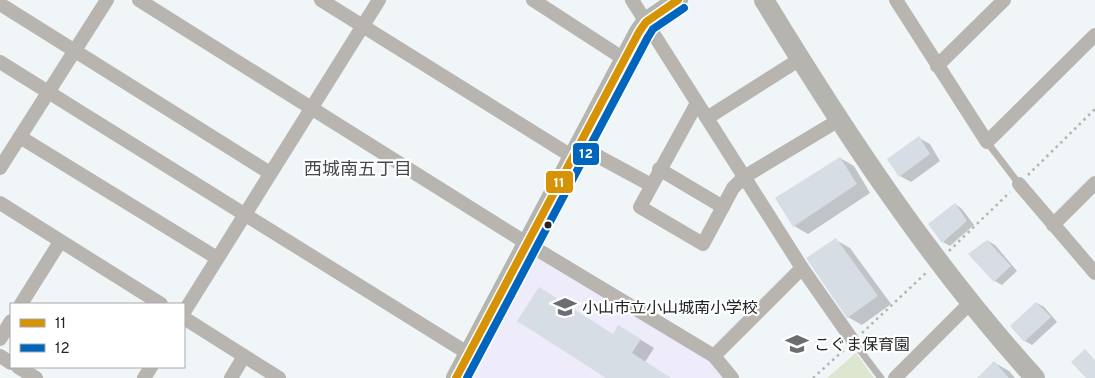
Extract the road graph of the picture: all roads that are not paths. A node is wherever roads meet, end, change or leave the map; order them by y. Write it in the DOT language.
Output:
graph roads {
  1 [pos="107,0"];
  2 [pos="139,0"];
  3 [pos="321,0"];
  4 [pos="379,0"];
  5 [pos="532,0"];
  6 [pos="632,0"];
  7 [pos="678,0"];
  8 [pos="764,0"];
  9 [pos="896,0"];
  10 [pos="1004,0"];
  11 [pos="0,4"];
  12 [pos="646,22"];
  13 [pos="363,26"];
  14 [pos="1095,35"];
  15 [pos="76,50"];
  16 [pos="624,59"];
  17 [pos="800,59"];
  18 [pos="0,62"];
  19 [pos="937,66"];
  20 [pos="49,93"];
  21 [pos="697,102"];
  22 [pos="310,109"];
  23 [pos="707,118"];
  24 [pos="839,120"];
  25 [pos="20,137"];
  26 [pos="987,142"];
  27 [pos="576,152"];
  28 [pos="0,168"];
  29 [pos="659,169"];
  30 [pos="270,173"];
  31 [pos="744,177"];
  32 [pos="1095,183"];
  33 [pos="1019,184"];
  34 [pos="651,185"];
  35 [pos="0,203"];
  36 [pos="722,207"];
  37 [pos="244,215"];
  38 [pos="1053,225"];
  39 [pos="60,242"];
  40 [pos="528,244"];
  41 [pos="217,258"];
  42 [pos="802,268"];
  43 [pos="1095,273"];
  44 [pos="22,303"];
  45 [pos="159,303"];
  46 [pos="970,303"];
  47 [pos="185,310"];
  48 [pos="185,319"];
  49 [pos="10,322"];
  50 [pos="0,339"];
  51 [pos="853,341"];
  52 [pos="469,354"];
  53 [pos="244,356"];
  54 [pos="714,356"];
  55 [pos="20,368"];
  56 [pos="36,378"];
  57 [pos="231,378"];
  58 [pos="279,378"];
  59 [pos="456,378"];
  60 [pos="732,378"];
  61 [pos="881,378"];
  62 [pos="895,378"];
  63 [pos="1035,378"];
  1 -- 15 [label="street"];
  2 -- 22 [label="street"];
  3 -- 13 [label="street"];
  4 -- 13 [label="street"];
  5 -- 16 [label="street"];
  6 -- 12 [label="street"];
  7 -- 12 [label="street"];
  8 -- 17 [label="street"];
  9 -- 19 [label="street"];
  10 -- 19 [label="street"];
  11 -- 15 [label="street"];
  12 -- 16 [label="street"];
  12 -- 21 [label="street"];
  13 -- 22 [label="street"];
  13 -- 27 [label="street"];
  14 -- 26 [label="street"];
  15 -- 20 [label="street"];
  15 -- 30 [label="street"];
  16 -- 27 [label="street"];
  17 -- 23 [label="street"];
  17 -- 24 [label="street"];
  18 -- 20 [label="street"];
  19 -- 26 [label="street"];
  20 -- 25 [label="street"];
  20 -- 37 [label="street"];
  21 -- 23 [label="street"];
  21 -- 29 [label="street"];
  22 -- 30 [label="street"];
  22 -- 40 [label="street"];
  23 -- 31 [label="street"];
  24 -- 31 [label="street"];
  24 -- 46 [label="street"];
  25 -- 28 [label="street"];
  25 -- 41 [label="street"];
  26 -- 33 [label="lane"];
  27 -- 34 [label="street"];
  27 -- 40 [label="street"];
  29 -- 34 [label="street"];
  29 -- 36 [label="street"];
  30 -- 37 [label="street"];
  31 -- 36 [label="street"];
  31 -- 42 [label="street"];
  32 -- 38 [label="street"];
  33 -- 38 [label="street"];
  34 -- 36 [label="street"];
  35 -- 39 [label="street"];
  37 -- 41 [label="street"];
  37 -- 52 [label="street"];
  38 -- 43 [label="street"];
  39 -- 44 [label="street"];
  39 -- 45 [label="street"];
  40 -- 52 [label="street"];
  40 -- 54 [label="street"];
  41 -- 47 [label="street"];
  42 -- 51 [label="street"];
  42 -- 54 [label="street"];
  46 -- 62 [label="street"];
  46 -- 63 [label="street"];
  48 -- 53 [label="street"];
  49 -- 50 [label="street"];
  51 -- 61 [label="lane"];
  52 -- 59 [label="street"];
  53 -- 57 [label="street"];
  53 -- 58 [label="street"];
  54 -- 60 [label="street"];
  55 -- 56 [label="street"];
}
